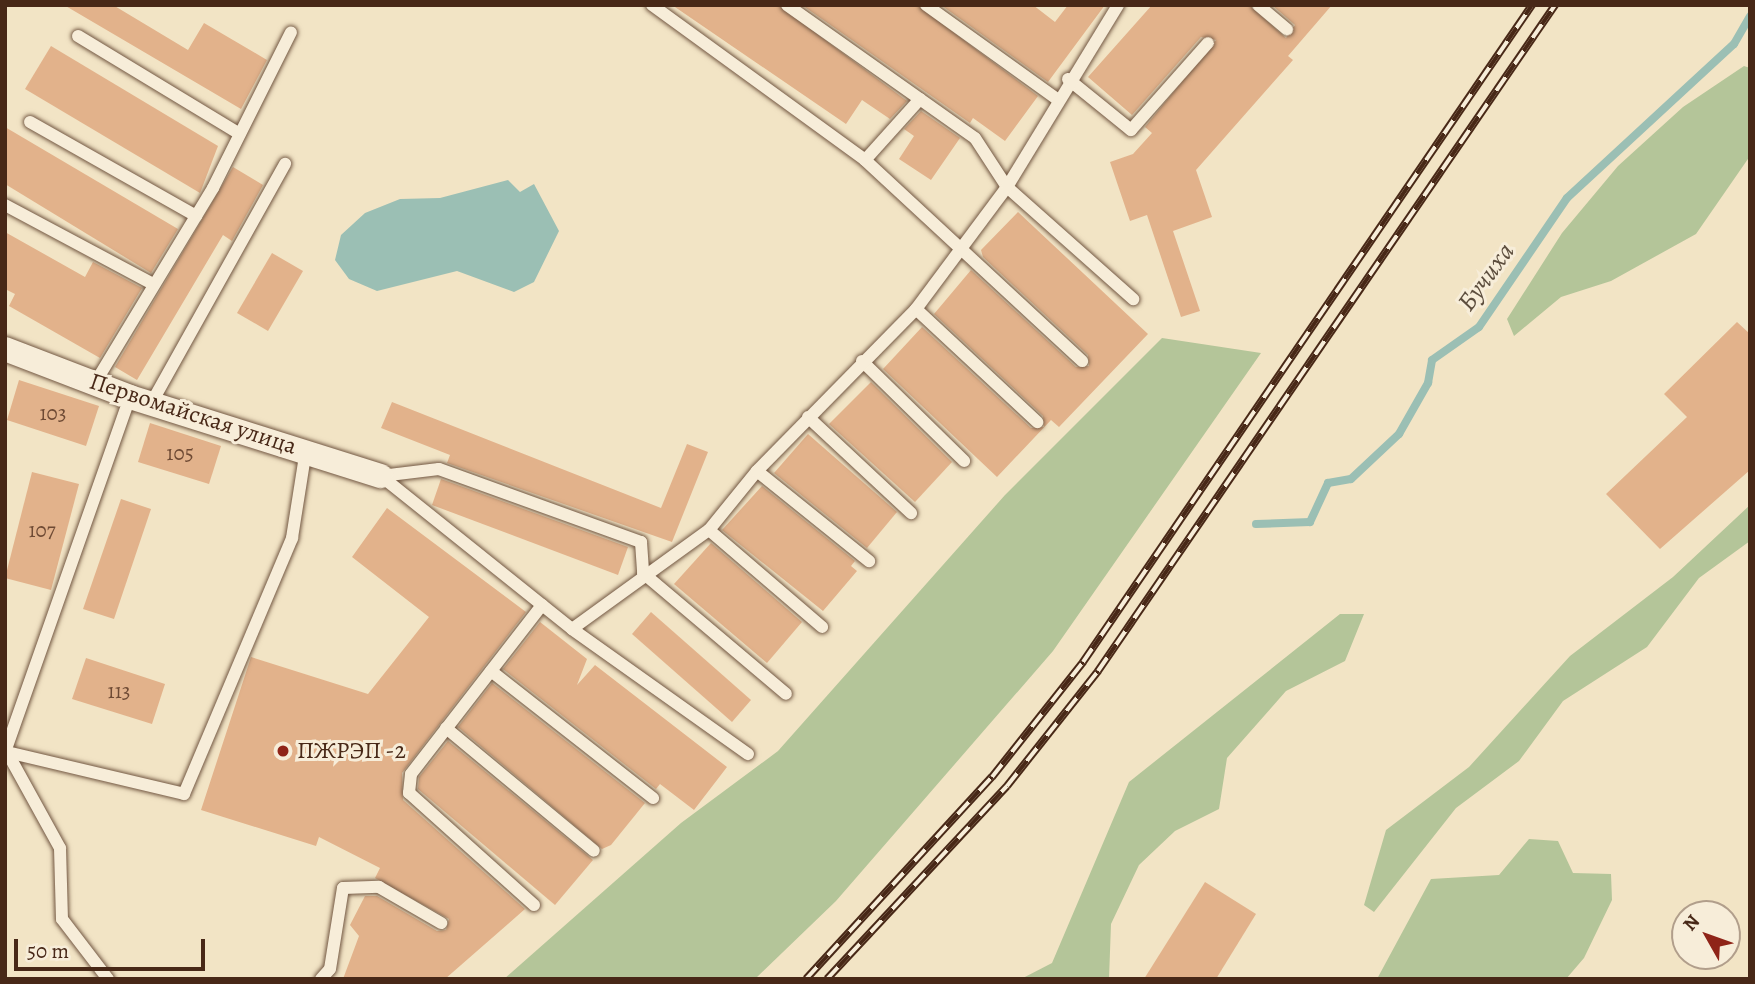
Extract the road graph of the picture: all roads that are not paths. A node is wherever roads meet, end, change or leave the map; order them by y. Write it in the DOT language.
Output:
graph roads {
  1 [pos="652,5"];
  2 [pos="787,5"];
  3 [pos="926,5"];
  4 [pos="1118,5"];
  5 [pos="1258,5"];
  6 [pos="1287,29"];
  7 [pos="291,32"];
  8 [pos="78,36"];
  9 [pos="1208,43"];
  10 [pos="1068,79"];
  11 [pos="919,99"];
  12 [pos="1057,99"];
  13 [pos="30,122"];
  14 [pos="240,134"];
  15 [pos="865,160"];
  16 [pos="285,164"];
  17 [pos="1007,187"];
  18 [pos="5,205"];
  19 [pos="196,216"];
  20 [pos="965,248"];
  21 [pos="153,284"];
  22 [pos="1133,299"];
  23 [pos="916,309"];
  24 [pos="5,349"];
  25 [pos="862,361"];
  26 [pos="1082,361"];
  27 [pos="95,383"];
  28 [pos="141,399"];
  29 [pos="808,417"];
  30 [pos="1037,422"];
  31 [pos="306,450"];
  32 [pos="964,461"];
  33 [pos="757,471"];
  34 [pos="382,476"];
  35 [pos="911,513"];
  36 [pos="709,530"];
  37 [pos="869,561"];
  38 [pos="643,573"];
  39 [pos="542,605"];
  40 [pos="822,627"];
  41 [pos="572,629"];
  42 [pos="491,671"];
  43 [pos="786,694"];
  44 [pos="446,728"];
  45 [pos="6,752"];
  46 [pos="748,754"];
  47 [pos="653,798"];
  48 [pos="594,851"];
  49 [pos="534,905"];
  50 [pos="441,923"];
  51 [pos="108,979"];
  52 [pos="321,979"];
  1 -- 15 [label="lane"];
  2 -- 11 [label="lane"];
  3 -- 12 [label="lane"];
  4 -- 10 [label="lane"];
  5 -- 6 [label="lane"];
  7 -- 14 [label="lane"];
  8 -- 14 [label="lane"];
  9 -- 10 [label="lane"];
  10 -- 12 [label="lane"];
  11 -- 15 [label="lane"];
  11 -- 17 [label="lane"];
  12 -- 17 [label="lane"];
  13 -- 19 [label="lane"];
  14 -- 19 [label="lane"];
  15 -- 20 [label="lane"];
  16 -- 28 [label="lane"];
  17 -- 20 [label="lane"];
  17 -- 22 [label="lane"];
  18 -- 21 [label="lane"];
  19 -- 21 [label="lane"];
  20 -- 23 [label="lane"];
  20 -- 26 [label="lane"];
  21 -- 27 [label="lane"];
  23 -- 25 [label="lane"];
  23 -- 30 [label="lane"];
  24 -- 27 [label="street, Первомайская улица"];
  25 -- 29 [label="lane"];
  25 -- 32 [label="lane"];
  27 -- 28 [label="street, Первомайская улица"];
  28 -- 31 [label="street, Первомайская улица"];
  28 -- 45 [label="lane"];
  29 -- 33 [label="lane"];
  29 -- 35 [label="lane"];
  31 -- 34 [label="street, Первомайская улица"];
  31 -- 45 [label="lane"];
  33 -- 36 [label="lane"];
  33 -- 37 [label="lane"];
  34 -- 38 [label="lane"];
  34 -- 39 [label="lane"];
  36 -- 38 [label="lane"];
  36 -- 40 [label="lane"];
  38 -- 41 [label="lane"];
  38 -- 43 [label="lane"];
  39 -- 41 [label="lane"];
  39 -- 42 [label="lane"];
  41 -- 46 [label="lane"];
  42 -- 44 [label="lane"];
  42 -- 47 [label="lane"];
  44 -- 48 [label="lane"];
  44 -- 49 [label="lane"];
  45 -- 51 [label="lane"];
  50 -- 52 [label="lane"];
}
